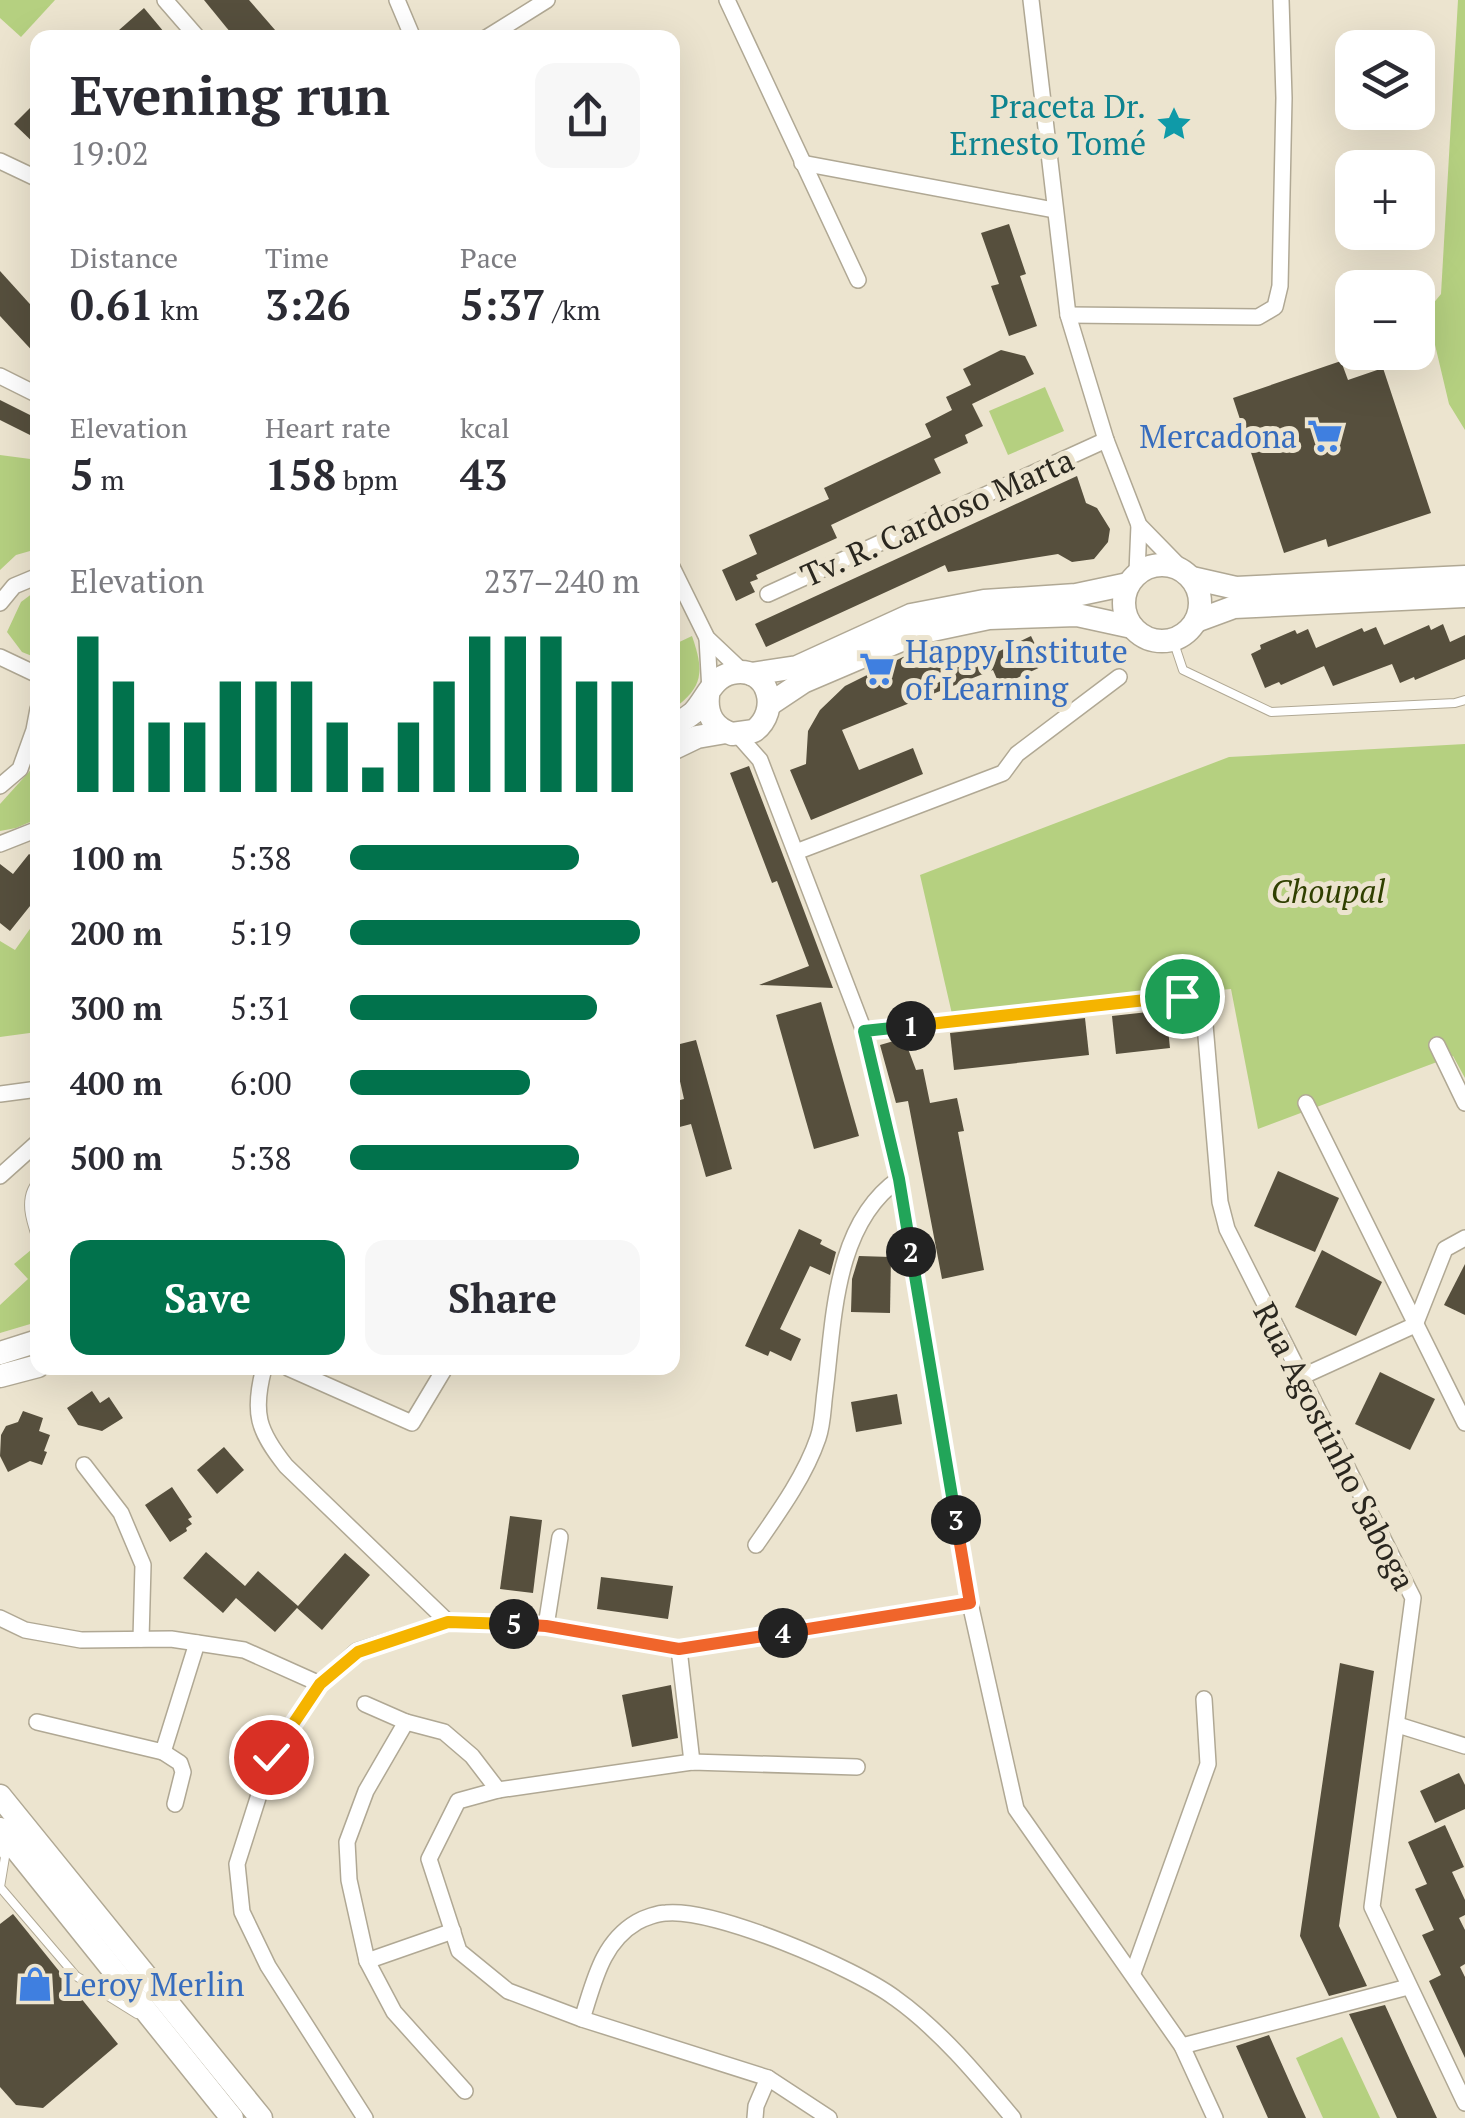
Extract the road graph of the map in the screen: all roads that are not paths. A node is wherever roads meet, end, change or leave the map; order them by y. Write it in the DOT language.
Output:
graph roads {
  1 [pos="165,0"];
  2 [pos="397,0"];
  3 [pos="727,0"];
  4 [pos="1031,0"];
  5 [pos="1281,0"];
  6 [pos="539,2"];
  7 [pos="191,30"];
  8 [pos="410,30"];
  9 [pos="498,30"];
  10 [pos="0,161"];
  11 [pos="802,163"];
  12 [pos="30,175"];
  13 [pos="1054,210"];
  14 [pos="858,280"];
  15 [pos="1068,315"];
  16 [pos="0,376"];
  17 [pos="30,390"];
  18 [pos="1106,440"];
  19 [pos="1139,525"];
  20 [pos="1186,573"];
  21 [pos="1465,577"];
  22 [pos="1132,578"];
  23 [pos="30,579"];
  24 [pos="680,583"];
  25 [pos="768,594"];
  26 [pos="1465,596"];
  27 [pos="0,603"];
  28 [pos="1196,621"];
  29 [pos="1132,627"];
  30 [pos="707,638"];
  31 [pos="1173,640"];
  32 [pos="0,657"];
  33 [pos="30,671"];
  34 [pos="747,673"];
  35 [pos="1119,677"];
  36 [pos="708,697"];
  37 [pos="1465,700"];
  38 [pos="770,704"];
  39 [pos="680,720"];
  40 [pos="742,731"];
  41 [pos="30,741"];
  42 [pos="680,745"];
  43 [pos="0,786"];
  44 [pos="30,833"];
  45 [pos="0,844"];
  46 [pos="796,852"];
  47 [pos="864,1031"];
  48 [pos="1437,1044"];
  49 [pos="30,1090"];
  50 [pos="0,1094"];
  51 [pos="1306,1103"];
  52 [pos="1465,1103"];
  53 [pos="30,1149"];
  54 [pos="0,1176"];
  55 [pos="899,1179"];
  56 [pos="1465,1238"];
  57 [pos="1415,1324"];
  58 [pos="30,1343"];
  59 [pos="0,1352"];
  60 [pos="30,1368"];
  61 [pos="262,1375"];
  62 [pos="304,1375"];
  63 [pos="441,1375"];
  64 [pos="0,1376"];
  65 [pos="1301,1378"];
  66 [pos="1465,1424"];
  67 [pos="84,1465"];
  68 [pos="560,1538"];
  69 [pos="756,1545"];
  70 [pos="970,1603"];
  71 [pos="0,1618"];
  72 [pos="448,1622"];
  73 [pos="546,1626"];
  74 [pos="141,1639"];
  75 [pos="198,1643"];
  76 [pos="679,1649"];
  77 [pos="320,1684"];
  78 [pos="1204,1698"];
  79 [pos="365,1704"];
  80 [pos="37,1722"];
  81 [pos="406,1722"];
  82 [pos="1398,1726"];
  83 [pos="1465,1746"];
  84 [pos="162,1752"];
  85 [pos="692,1762"];
  86 [pos="857,1766"];
  87 [pos="498,1790"];
  88 [pos="0,1796"];
  89 [pos="175,1804"];
  90 [pos="0,1829"];
  91 [pos="0,1848"];
  92 [pos="453,1931"];
  93 [pos="367,1960"];
  94 [pos="1132,1974"];
  95 [pos="1408,1987"];
  96 [pos="582,2019"];
  97 [pos="168,2038"];
  98 [pos="1182,2046"];
  99 [pos="768,2078"];
  100 [pos="465,2091"];
  101 [pos="1465,2103"];
  102 [pos="232,2118"];
  103 [pos="260,2118"];
  104 [pos="366,2118"];
  105 [pos="755,2118"];
  106 [pos="829,2118"];
  107 [pos="1013,2118"];
  108 [pos="1215,2118"];
  1 -- 7 [label="street"];
  2 -- 8 [label="street"];
  3 -- 11 [label="street"];
  4 -- 13 [label="street"];
  5 -- 15 [label="street"];
  6 -- 9 [label="street"];
  10 -- 12 [label="street"];
  11 -- 13 [label="street"];
  11 -- 14 [label="street"];
  13 -- 15 [label="street"];
  15 -- 18 [label="street"];
  16 -- 17 [label="street"];
  18 -- 19 [label="street"];
  18 -- 25 [label="street, Tv. R. Cardoso Marta"];
  19 -- 20 [label="street"];
  19 -- 22 [label="street"];
  20 -- 21 [label="main road"];
  20 -- 22 [label="main road"];
  20 -- 28 [label="main road"];
  22 -- 29 [label="main road"];
  22 -- 34 [label="main road"];
  23 -- 27 [label="street"];
  24 -- 30 [label="street"];
  26 -- 28 [label="main road"];
  28 -- 31 [label="main road"];
  29 -- 31 [label="main road"];
  29 -- 38 [label="main road"];
  30 -- 34 [label="street"];
  30 -- 36 [label="street"];
  31 -- 37 [label="lane"];
  32 -- 33 [label="street"];
  34 -- 36 [label="main road"];
  34 -- 38 [label="main road"];
  35 -- 46 [label="street"];
  36 -- 39 [label="main road"];
  36 -- 40 [label="main road"];
  38 -- 40 [label="main road"];
  40 -- 42 [label="main road"];
  40 -- 46 [label="street"];
  41 -- 43 [label="street"];
  44 -- 45 [label="street"];
  46 -- 47 [label="street"];
  47 -- 55 [label="street"];
  47 -- 65 [label="street, Rua Agostinho Saboga"];
  48 -- 52 [label="street"];
  49 -- 50 [label="street"];
  51 -- 57 [label="street"];
  53 -- 54 [label="street"];
  55 -- 69 [label="street"];
  55 -- 70 [label="street"];
  56 -- 57 [label="street"];
  57 -- 65 [label="street"];
  57 -- 66 [label="street"];
  58 -- 59 [label="main road"];
  60 -- 64 [label="main road"];
  61 -- 72 [label="street"];
  62 -- 63 [label="street"];
  65 -- 82 [label="street, Rua Agostinho Saboga"];
  67 -- 74 [label="street"];
  68 -- 73 [label="street"];
  70 -- 76 [label="street"];
  70 -- 94 [label="street"];
  71 -- 74 [label="street"];
  72 -- 73 [label="street"];
  72 -- 77 [label="street"];
  73 -- 76 [label="street"];
  74 -- 75 [label="street"];
  75 -- 77 [label="street"];
  75 -- 84 [label="street"];
  76 -- 85 [label="street"];
  77 -- 104 [label="street"];
  78 -- 94 [label="street"];
  79 -- 81 [label="street"];
  80 -- 84 [label="street"];
  81 -- 87 [label="street"];
  81 -- 93 [label="street"];
  82 -- 83 [label="street"];
  82 -- 95 [label="street, Rua Agostinho Saboga"];
  84 -- 89 [label="street"];
  85 -- 86 [label="street"];
  85 -- 87 [label="street"];
  87 -- 92 [label="street"];
  88 -- 103 [label="main road"];
  90 -- 97 [label="main road"];
  91 -- 97 [label="lane"];
  92 -- 93 [label="street"];
  92 -- 96 [label="street"];
  93 -- 100 [label="street"];
  94 -- 98 [label="street"];
  95 -- 98 [label="street"];
  95 -- 101 [label="street, Rua Agostinho Saboga"];
  96 -- 99 [label="street"];
  96 -- 107 [label="street"];
  97 -- 102 [label="main road"];
  98 -- 108 [label="street"];
  99 -- 105 [label="street"];
  99 -- 106 [label="street"];
}
